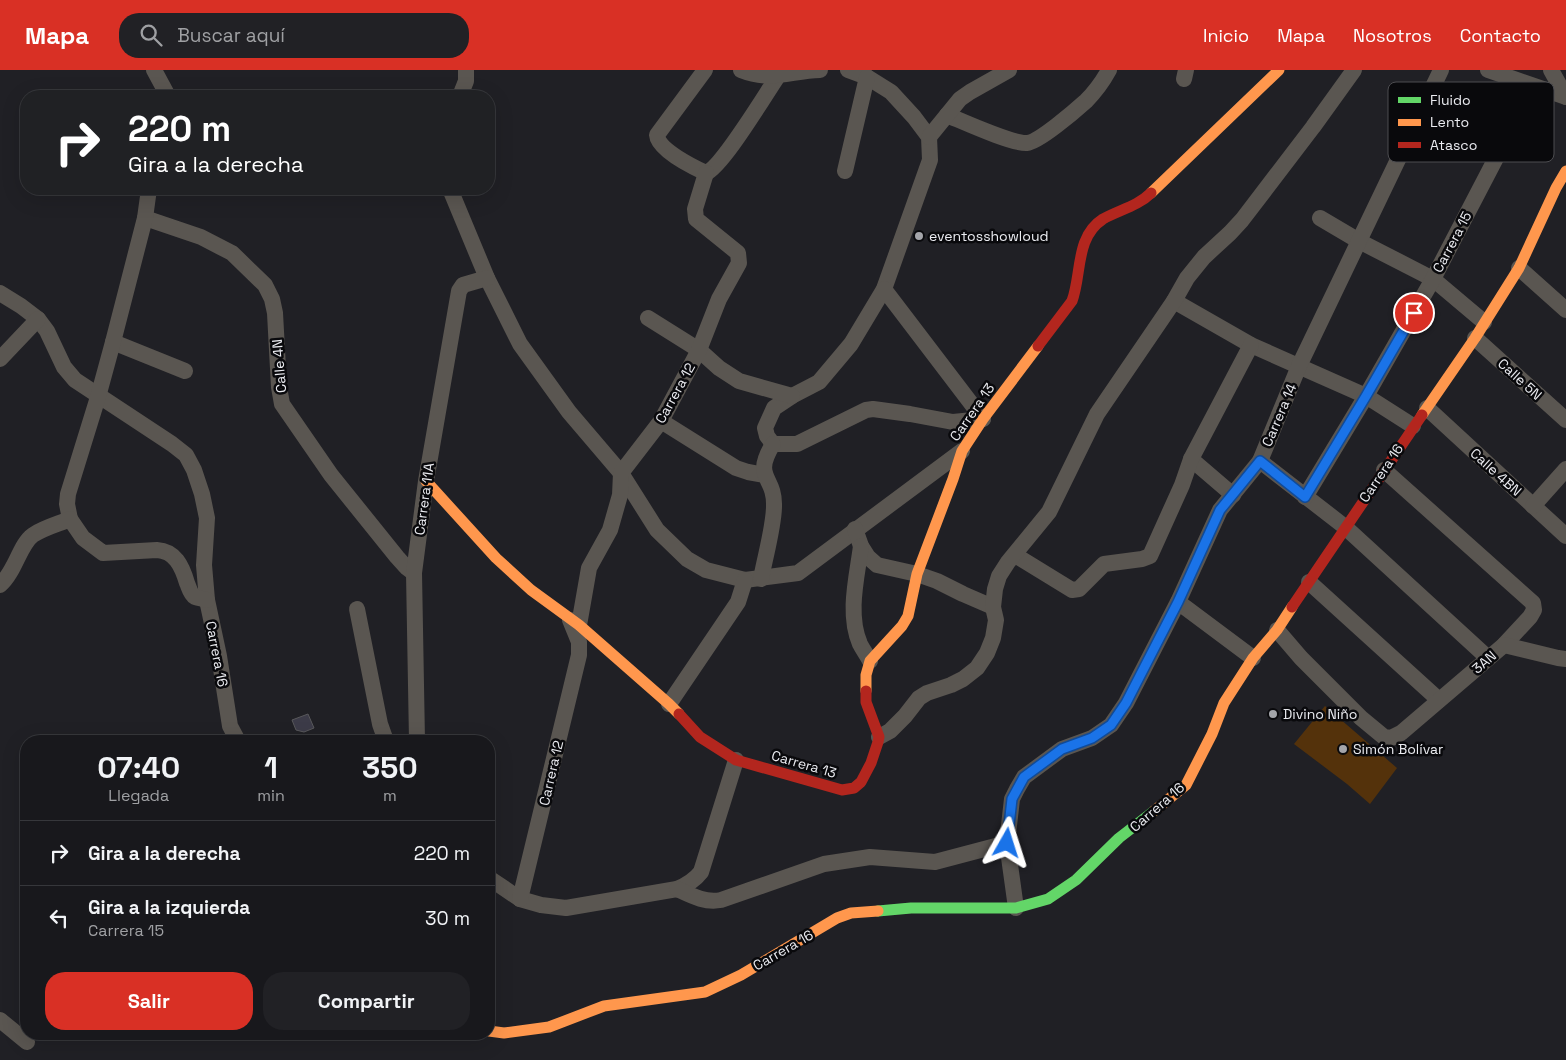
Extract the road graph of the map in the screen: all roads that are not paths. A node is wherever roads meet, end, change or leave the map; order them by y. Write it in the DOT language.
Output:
graph roads {
  1 [pos="154,70"];
  2 [pos="466,70"];
  3 [pos="705,70"];
  4 [pos="741,70"];
  5 [pos="820,70"];
  6 [pos="848,70"];
  7 [pos="1009,70"];
  8 [pos="1109,70"];
  9 [pos="1279,70"];
  10 [pos="1354,70"];
  11 [pos="1441,70"];
  12 [pos="1488,70"];
  13 [pos="1551,70"];
  14 [pos="778,76"];
  15 [pos="867,76"];
  16 [pos="1435,82"];
  17 [pos="1520,82"];
  18 [pos="165,90"];
  19 [pos="462,90"];
  20 [pos="1554,93"];
  21 [pos="1566,97"];
  22 [pos="947,115"];
  23 [pos="930,137"];
  24 [pos="1397,162"];
  25 [pos="1494,162"];
  26 [pos="845,171"];
  27 [pos="1566,171"];
  28 [pos="706,173"];
  29 [pos="1561,193"];
  30 [pos="148,195"];
  31 [pos="452,195"];
  32 [pos="146,218"];
  33 [pos="1320,218"];
  34 [pos="1359,241"];
  35 [pos="1519,268"];
  36 [pos="487,278"];
  37 [pos="1433,280"];
  38 [pos="884,289"];
  39 [pos="0,293"];
  40 [pos="1174,301"];
  41 [pos="1566,310"];
  42 [pos="648,318"];
  43 [pos="38,319"];
  44 [pos="1484,322"];
  45 [pos="1475,338"];
  46 [pos="113,342"];
  47 [pos="1251,345"];
  48 [pos="699,350"];
  49 [pos="0,359"];
  50 [pos="1299,366"];
  51 [pos="185,372"];
  52 [pos="792,396"];
  53 [pos="1366,396"];
  54 [pos="98,397"];
  55 [pos="1426,408"];
  56 [pos="983,419"];
  57 [pos="1566,420"];
  58 [pos="660,421"];
  59 [pos="1413,426"];
  60 [pos="774,444"];
  61 [pos="962,451"];
  62 [pos="1191,459"];
  63 [pos="1260,461"];
  64 [pos="1566,469"];
  65 [pos="1384,470"];
  66 [pos="621,474"];
  67 [pos="765,475"];
  68 [pos="426,482"];
  69 [pos="1232,495"];
  70 [pos="1305,497"];
  71 [pos="1533,506"];
  72 [pos="70,519"];
  73 [pos="1345,527"];
  74 [pos="855,530"];
  75 [pos="1566,536"];
  76 [pos="861,546"];
  77 [pos="1015,555"];
  78 [pos="414,573"];
  79 [pos="917,574"];
  80 [pos="753,580"];
  81 [pos="1309,582"];
  82 [pos="0,585"];
  83 [pos="207,600"];
  84 [pos="1178,602"];
  85 [pos="993,607"];
  86 [pos="357,609"];
  87 [pos="574,622"];
  88 [pos="1277,630"];
  89 [pos="1504,645"];
  90 [pos="1253,658"];
  91 [pos="1488,658"];
  92 [pos="1566,659"];
  93 [pos="870,661"];
  94 [pos="1439,700"];
  95 [pos="669,704"];
  96 [pos="235,735"];
  97 [pos="384,735"];
  98 [pos="417,735"];
  99 [pos="879,737"];
  100 [pos="736,760"];
  101 [pos="1007,843"];
  102 [pos="495,882"];
  103 [pos="678,889"];
  104 [pos="520,899"];
  105 [pos="1016,908"];
  106 [pos="0,1020"];
  107 [pos="495,1032"];
  108 [pos="20,1036"];
  109 [pos="25,1040"];
  110 [pos="27,1042"];
  1 -- 18 [label="street"];
  2 -- 19 [label="street"];
  3 -- 28 [label="street"];
  4 -- 14 [label="street"];
  5 -- 14 [label="street"];
  6 -- 15 [label="street"];
  7 -- 22 [label="street"];
  8 -- 22 [label="street"];
  9 -- 56 [label="street, Carrera 13"];
  10 -- 40 [label="street"];
  11 -- 16 [label="street, Carrera 14"];
  12 -- 17 [label="street"];
  13 -- 21 [label="street"];
  14 -- 28 [label="street"];
  15 -- 23 [label="street"];
  15 -- 26 [label="street"];
  20 -- 21 [label="street"];
  22 -- 23 [label="street"];
  23 -- 38 [label="street"];
  24 -- 34 [label="street, Carrera 14"];
  25 -- 37 [label="street, Carrera 15"];
  27 -- 29 [label="street, Carrera 16"];
  28 -- 48 [label="street, Carrera 12"];
  29 -- 35 [label="street, Carrera 16"];
  30 -- 32 [label="street"];
  31 -- 36 [label="street"];
  32 -- 46 [label="street"];
  32 -- 78 [label="street, Calle 4N"];
  33 -- 34 [label="street"];
  34 -- 37 [label="street"];
  34 -- 50 [label="street, Carrera 14"];
  35 -- 41 [label="street"];
  35 -- 44 [label="street, Carrera 16"];
  36 -- 66 [label="street"];
  36 -- 68 [label="street, Carrera 11A"];
  37 -- 44 [label="street"];
  37 -- 53 [label="street, Carrera 15"];
  38 -- 52 [label="street"];
  38 -- 56 [label="street"];
  39 -- 43 [label="street"];
  40 -- 47 [label="street"];
  40 -- 77 [label="street"];
  42 -- 48 [label="street"];
  43 -- 49 [label="street"];
  43 -- 54 [label="street, Carrera 16"];
  44 -- 45 [label="street, Carrera 16"];
  45 -- 55 [label="street, Carrera 16"];
  45 -- 57 [label="street, Calle 5N"];
  46 -- 51 [label="street"];
  46 -- 54 [label="street"];
  47 -- 50 [label="street"];
  47 -- 62 [label="street"];
  48 -- 52 [label="street"];
  48 -- 58 [label="street, Carrera 12"];
  50 -- 53 [label="street"];
  50 -- 63 [label="street, Carrera 14"];
  52 -- 60 [label="street"];
  53 -- 59 [label="street"];
  53 -- 70 [label="street, Carrera 15"];
  54 -- 72 [label="street"];
  54 -- 83 [label="street, Carrera 16"];
  55 -- 59 [label="street, Carrera 16"];
  55 -- 71 [label="street, Calle 4BN"];
  56 -- 60 [label="street"];
  56 -- 61 [label="street, Carrera 13"];
  58 -- 66 [label="street, Carrera 12"];
  58 -- 67 [label="street"];
  59 -- 65 [label="street, Carrera 16"];
  60 -- 67 [label="street"];
  61 -- 74 [label="street"];
  61 -- 79 [label="street, Carrera 13"];
  62 -- 69 [label="street"];
  62 -- 77 [label="street"];
  63 -- 69 [label="street, Carrera 14"];
  63 -- 70 [label="street"];
  64 -- 71 [label="street"];
  65 -- 73 [label="street, Carrera 16"];
  65 -- 89 [label="street, 3AN"];
  66 -- 80 [label="street"];
  66 -- 87 [label="street"];
  67 -- 80 [label="street"];
  68 -- 78 [label="street, Carrera 11A"];
  68 -- 87 [label="street"];
  69 -- 84 [label="street, Carrera 14"];
  70 -- 73 [label="street"];
  71 -- 75 [label="street, Calle 4BN"];
  72 -- 82 [label="street"];
  72 -- 83 [label="street"];
  73 -- 81 [label="street, Carrera 16"];
  73 -- 91 [label="street"];
  74 -- 76 [label="street"];
  74 -- 80 [label="street"];
  76 -- 79 [label="street"];
  76 -- 93 [label="street"];
  77 -- 85 [label="street"];
  78 -- 98 [label="street, Carrera 11A"];
  79 -- 85 [label="street"];
  79 -- 93 [label="street, Carrera 13"];
  80 -- 95 [label="street"];
  81 -- 88 [label="street, Carrera 16"];
  81 -- 94 [label="street"];
  83 -- 96 [label="street, Carrera 16"];
  84 -- 90 [label="street"];
  84 -- 101 [label="street, Carrera 14"];
  85 -- 99 [label="street"];
  86 -- 97 [label="street"];
  87 -- 95 [label="street"];
  87 -- 104 [label="street, Carrera 12"];
  88 -- 90 [label="street, Carrera 16"];
  88 -- 94 [label="street, 3AN"];
  89 -- 91 [label="street, 3AN"];
  89 -- 92 [label="street"];
  90 -- 105 [label="street, Carrera 16"];
  91 -- 94 [label="street, 3AN"];
  93 -- 99 [label="street"];
  95 -- 100 [label="street"];
  99 -- 100 [label="street, Carrera 13"];
  100 -- 103 [label="street"];
  101 -- 103 [label="street"];
  101 -- 105 [label="street, Carrera 14"];
  102 -- 104 [label="street"];
  103 -- 104 [label="street"];
  105 -- 107 [label="street, Carrera 16"];
  106 -- 108 [label="street"];
  109 -- 110 [label="street"];
}
